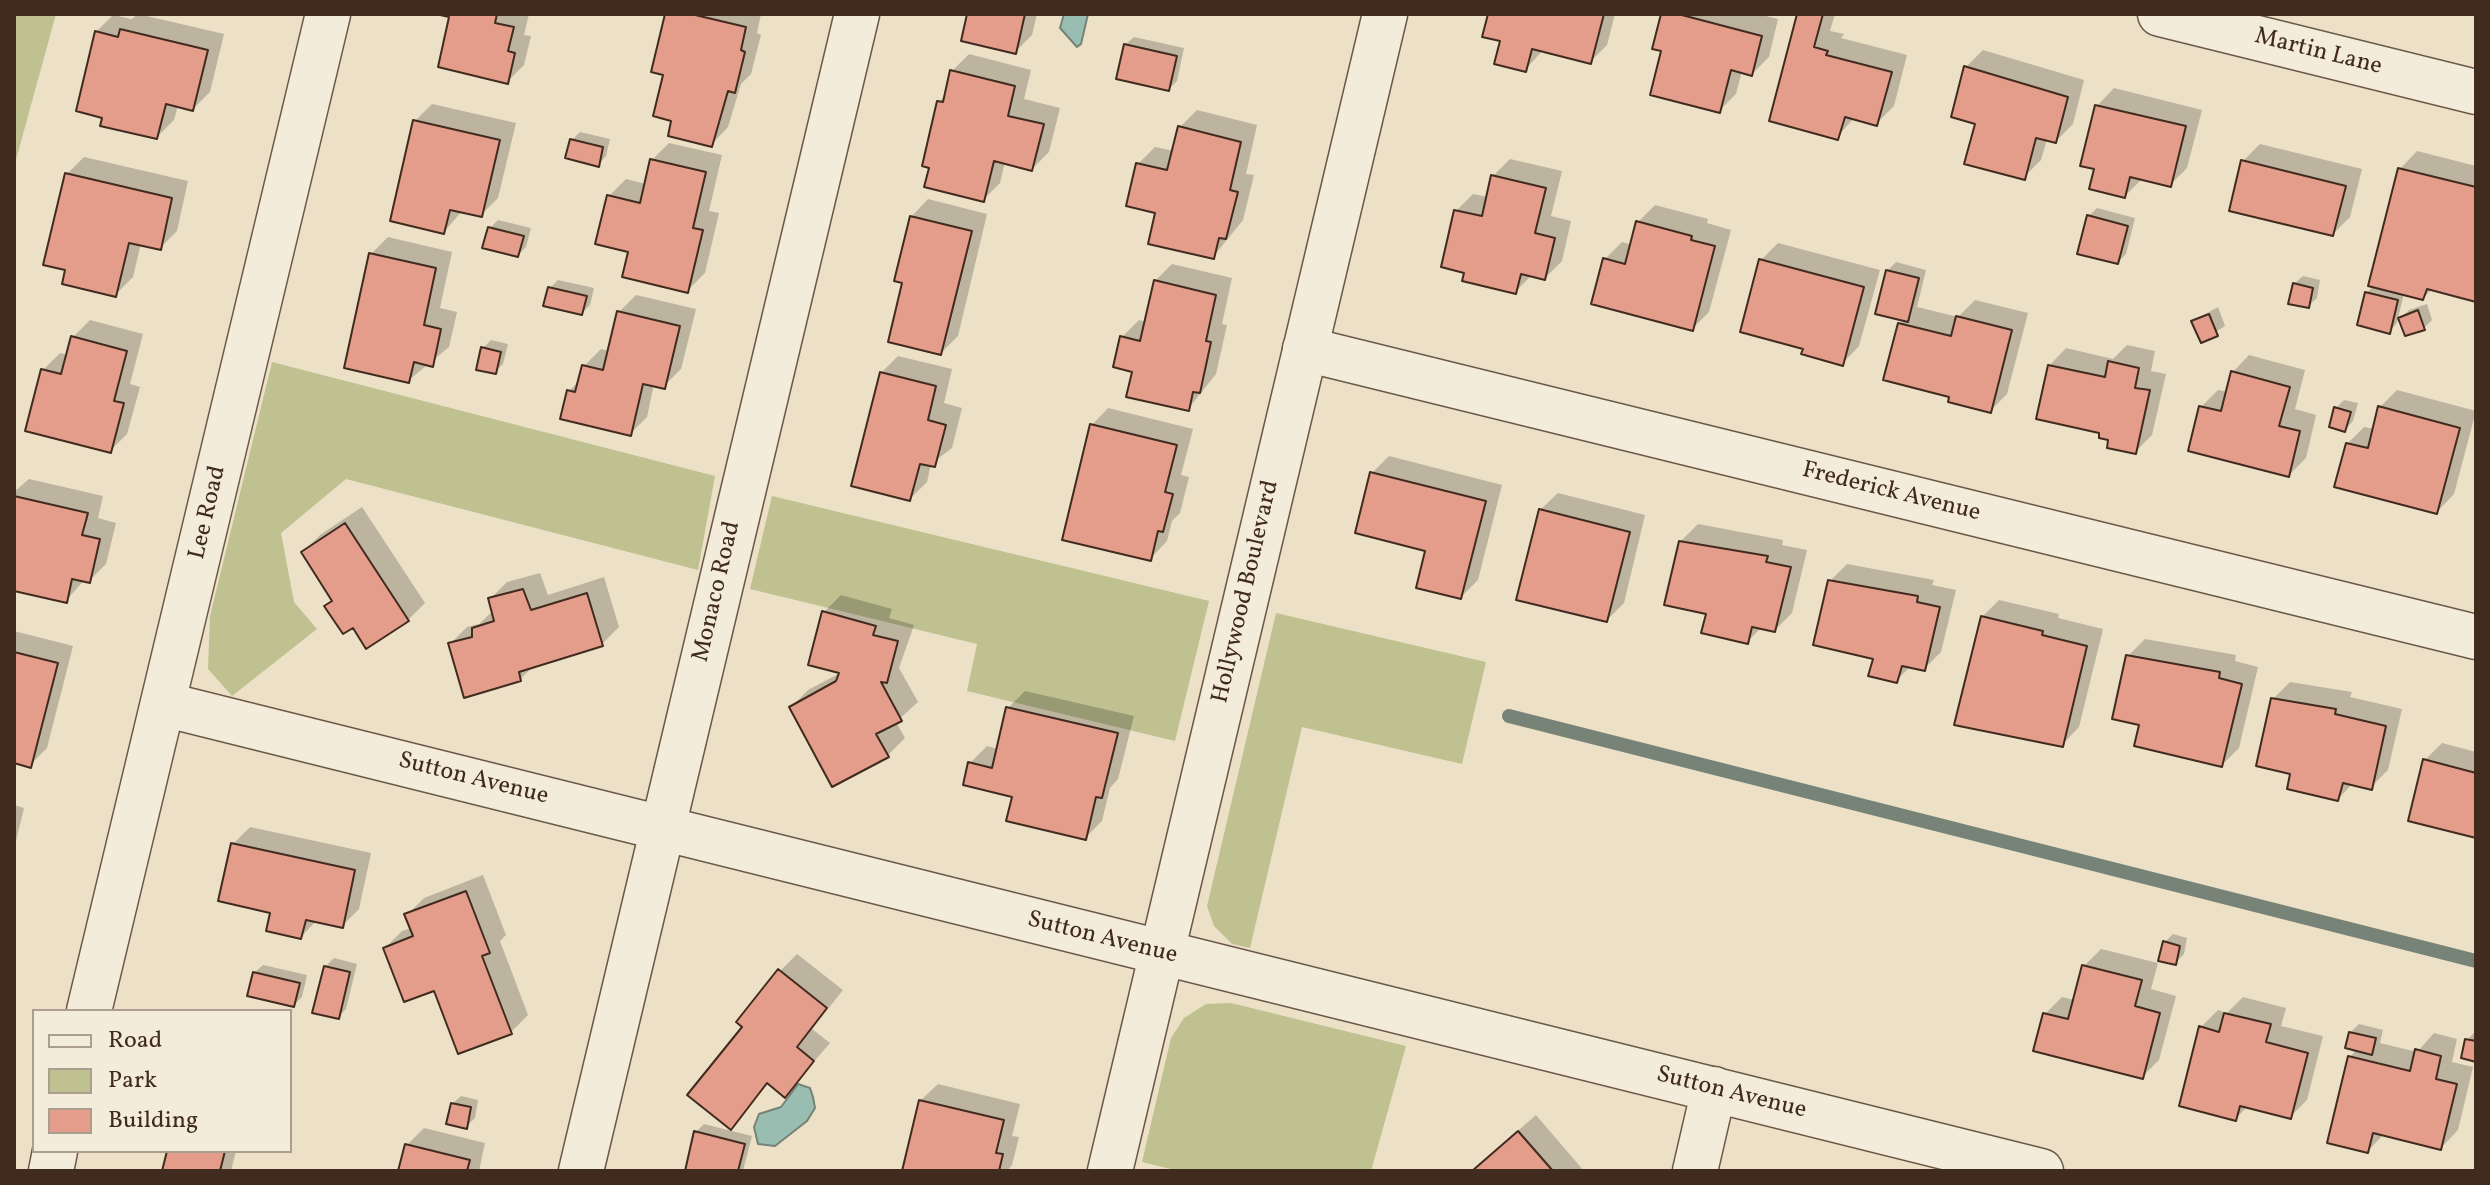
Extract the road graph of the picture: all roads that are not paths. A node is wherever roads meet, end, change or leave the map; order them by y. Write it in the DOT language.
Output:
graph roads {
  1 [pos="328,14"];
  2 [pos="857,14"];
  3 [pos="1385,14"];
  4 [pos="2160,14"];
  5 [pos="2476,92"];
  6 [pos="1305,349"];
  7 [pos="2476,637"];
  8 [pos="163,704"];
  9 [pos="662,827"];
  10 [pos="1161,954"];
  11 [pos="89,1009"];
  12 [pos="1714,1089"];
  13 [pos="581,1171"];
  14 [pos="1110,1171"];
  15 [pos="1695,1171"];
  16 [pos="2041,1171"];
  1 -- 8 [label="street, Lee Road"];
  2 -- 9 [label="street, Monaco Road"];
  3 -- 6 [label="street, Hollywood Boulevard"];
  4 -- 5 [label="street, Martin Lane"];
  6 -- 7 [label="street, Frederick Avenue"];
  6 -- 10 [label="street, Hollywood Boulevard"];
  8 -- 9 [label="street, Sutton Avenue"];
  8 -- 11 [label="street, Lee Road"];
  9 -- 10 [label="street, Sutton Avenue"];
  9 -- 13 [label="street, Monaco Road"];
  10 -- 12 [label="street, Sutton Avenue"];
  10 -- 14 [label="street, Hollywood Boulevard"];
  12 -- 15 [label="street"];
  12 -- 16 [label="street, Sutton Avenue"];
}
